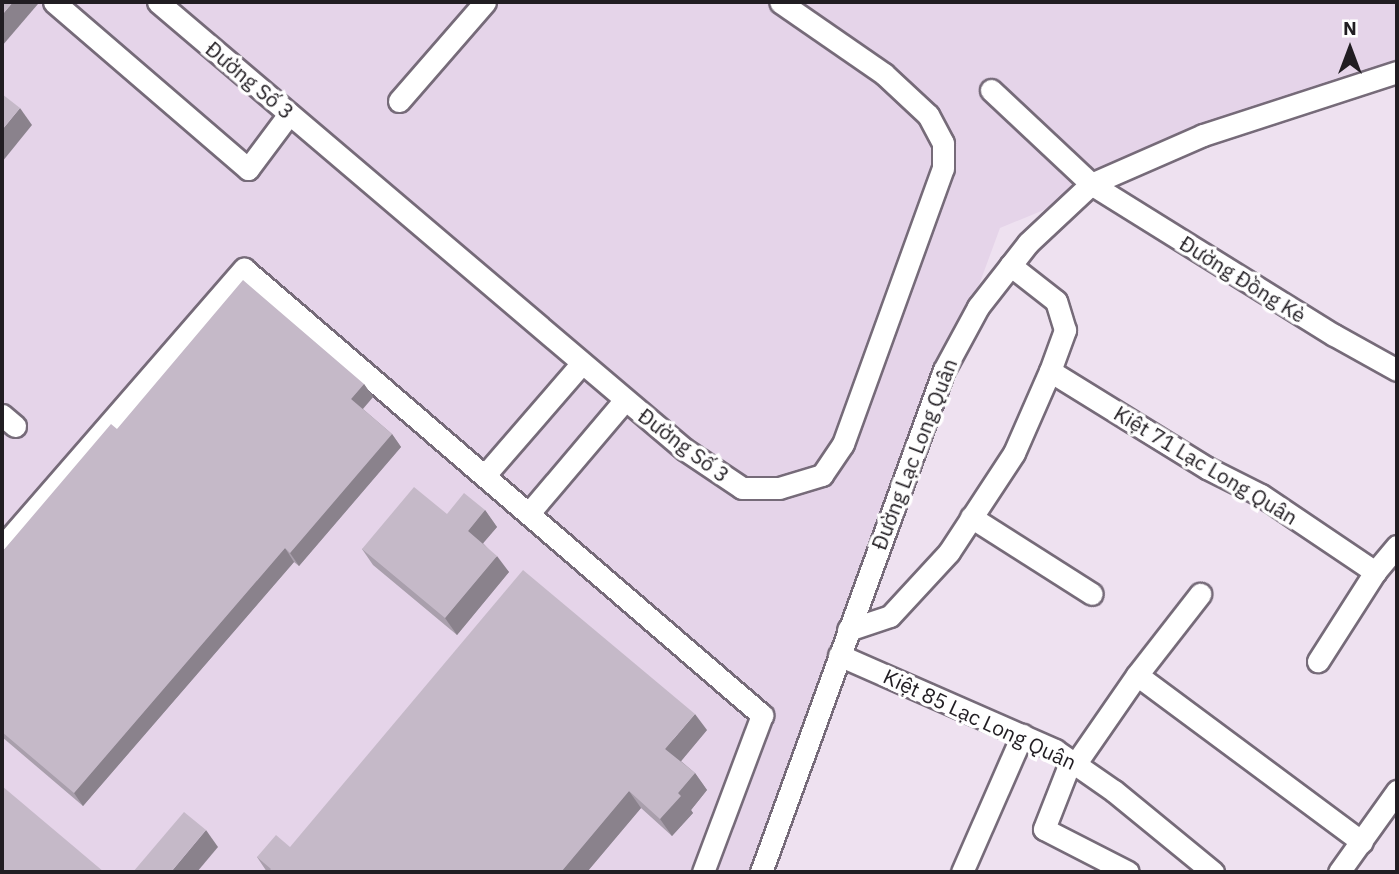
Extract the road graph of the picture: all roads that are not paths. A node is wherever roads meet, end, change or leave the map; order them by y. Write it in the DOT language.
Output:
graph roads {
  1 [pos="54,2"];
  2 [pos="158,2"];
  3 [pos="485,2"];
  4 [pos="780,2"];
  5 [pos="1397,72"];
  6 [pos="991,90"];
  7 [pos="399,101"];
  8 [pos="289,114"];
  9 [pos="1091,184"];
  10 [pos="1010,265"];
  11 [pos="582,363"];
  12 [pos="1397,370"];
  13 [pos="1050,372"];
  14 [pos="625,400"];
  15 [pos="485,475"];
  16 [pos="529,513"];
  17 [pos="971,517"];
  18 [pos="1397,546"];
  19 [pos="2,547"];
  20 [pos="1368,567"];
  21 [pos="1092,594"];
  22 [pos="1200,594"];
  23 [pos="848,630"];
  24 [pos="839,655"];
  25 [pos="1318,661"];
  26 [pos="1137,675"];
  27 [pos="1022,735"];
  28 [pos="1074,761"];
  29 [pos="1397,791"];
  30 [pos="1362,842"];
  31 [pos="703,872"];
  32 [pos="761,872"];
  33 [pos="962,872"];
  34 [pos="1128,872"];
  35 [pos="1213,872"];
  36 [pos="1339,872"];
  1 -- 8 [label="street"];
  2 -- 8 [label="street, Đường Số 3"];
  3 -- 7 [label="street"];
  4 -- 14 [label="street, Đường Số 3"];
  5 -- 9 [label="street, Đường Lạc Long Quân"];
  6 -- 9 [label="street, Đường Đồng Kè"];
  8 -- 11 [label="street, Đường Số 3"];
  9 -- 10 [label="street, Đường Lạc Long Quân"];
  9 -- 12 [label="street, Đường Đồng Kè"];
  10 -- 13 [label="street"];
  10 -- 23 [label="street, Đường Lạc Long Quân"];
  11 -- 14 [label="street, Đường Số 3"];
  11 -- 15 [label="street"];
  13 -- 17 [label="street"];
  13 -- 20 [label="street, Kiệt 71 Lạc Long Quân"];
  14 -- 16 [label="street"];
  15 -- 16 [label="street"];
  15 -- 19 [label="street"];
  16 -- 31 [label="street"];
  17 -- 21 [label="street"];
  17 -- 23 [label="street"];
  18 -- 20 [label="street"];
  20 -- 25 [label="street"];
  22 -- 26 [label="street"];
  23 -- 24 [label="street, Đường Lạc Long Quân"];
  24 -- 27 [label="street, Kiệt 85 Lạc Long Quân"];
  24 -- 32 [label="street, Đường Lạc Long Quân"];
  26 -- 28 [label="street"];
  26 -- 30 [label="street"];
  27 -- 28 [label="street, Kiệt 85 Lạc Long Quân"];
  27 -- 33 [label="street"];
  28 -- 34 [label="street"];
  28 -- 35 [label="street, Kiệt 85 Lạc Long Quân"];
  29 -- 30 [label="street"];
  30 -- 36 [label="street"];
}
